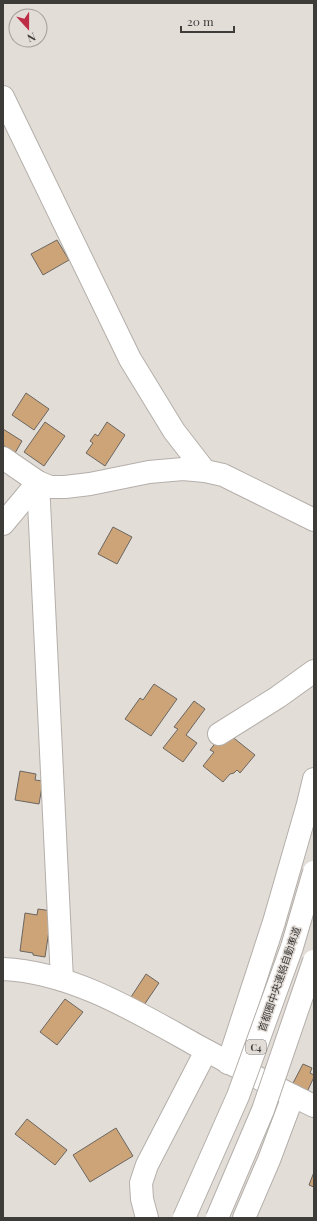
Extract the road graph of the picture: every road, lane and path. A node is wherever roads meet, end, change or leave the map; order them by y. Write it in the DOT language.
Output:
graph roads {
  1 [pos="3,96"];
  2 [pos="3,458"];
  3 [pos="205,471"];
  4 [pos="38,482"];
  5 [pos="314,520"];
  6 [pos="3,524"];
  7 [pos="314,670"];
  8 [pos="219,734"];
  9 [pos="314,779"];
  10 [pos="314,872"];
  11 [pos="314,961"];
  12 [pos="3,969"];
  13 [pos="62,980"];
  14 [pos="206,1051"];
  15 [pos="228,1063"];
  16 [pos="292,1096"];
  17 [pos="314,1106"];
  18 [pos="147,1218"];
  19 [pos="184,1218"];
  20 [pos="218,1218"];
  21 [pos="244,1218"];
  1 -- 3 [label="main road"];
  2 -- 4 [label="main road"];
  3 -- 4 [label="main road"];
  3 -- 5 [label="main road"];
  4 -- 6 [label="main road"];
  4 -- 13 [label="main road"];
  7 -- 8 [label="main road"];
  9 -- 15 [label="main road"];
  10 -- 19 [label="main road, 首都圏中央連絡自動車道 / C4, bridge"];
  11 -- 20 [label="main road, bridge"];
  12 -- 13 [label="main road"];
  13 -- 14 [label="main road"];
  14 -- 15 [label="main road"];
  14 -- 18 [label="main road"];
  15 -- 16 [label="main road"];
  16 -- 17 [label="main road"];
  16 -- 21 [label="main road"];
}
